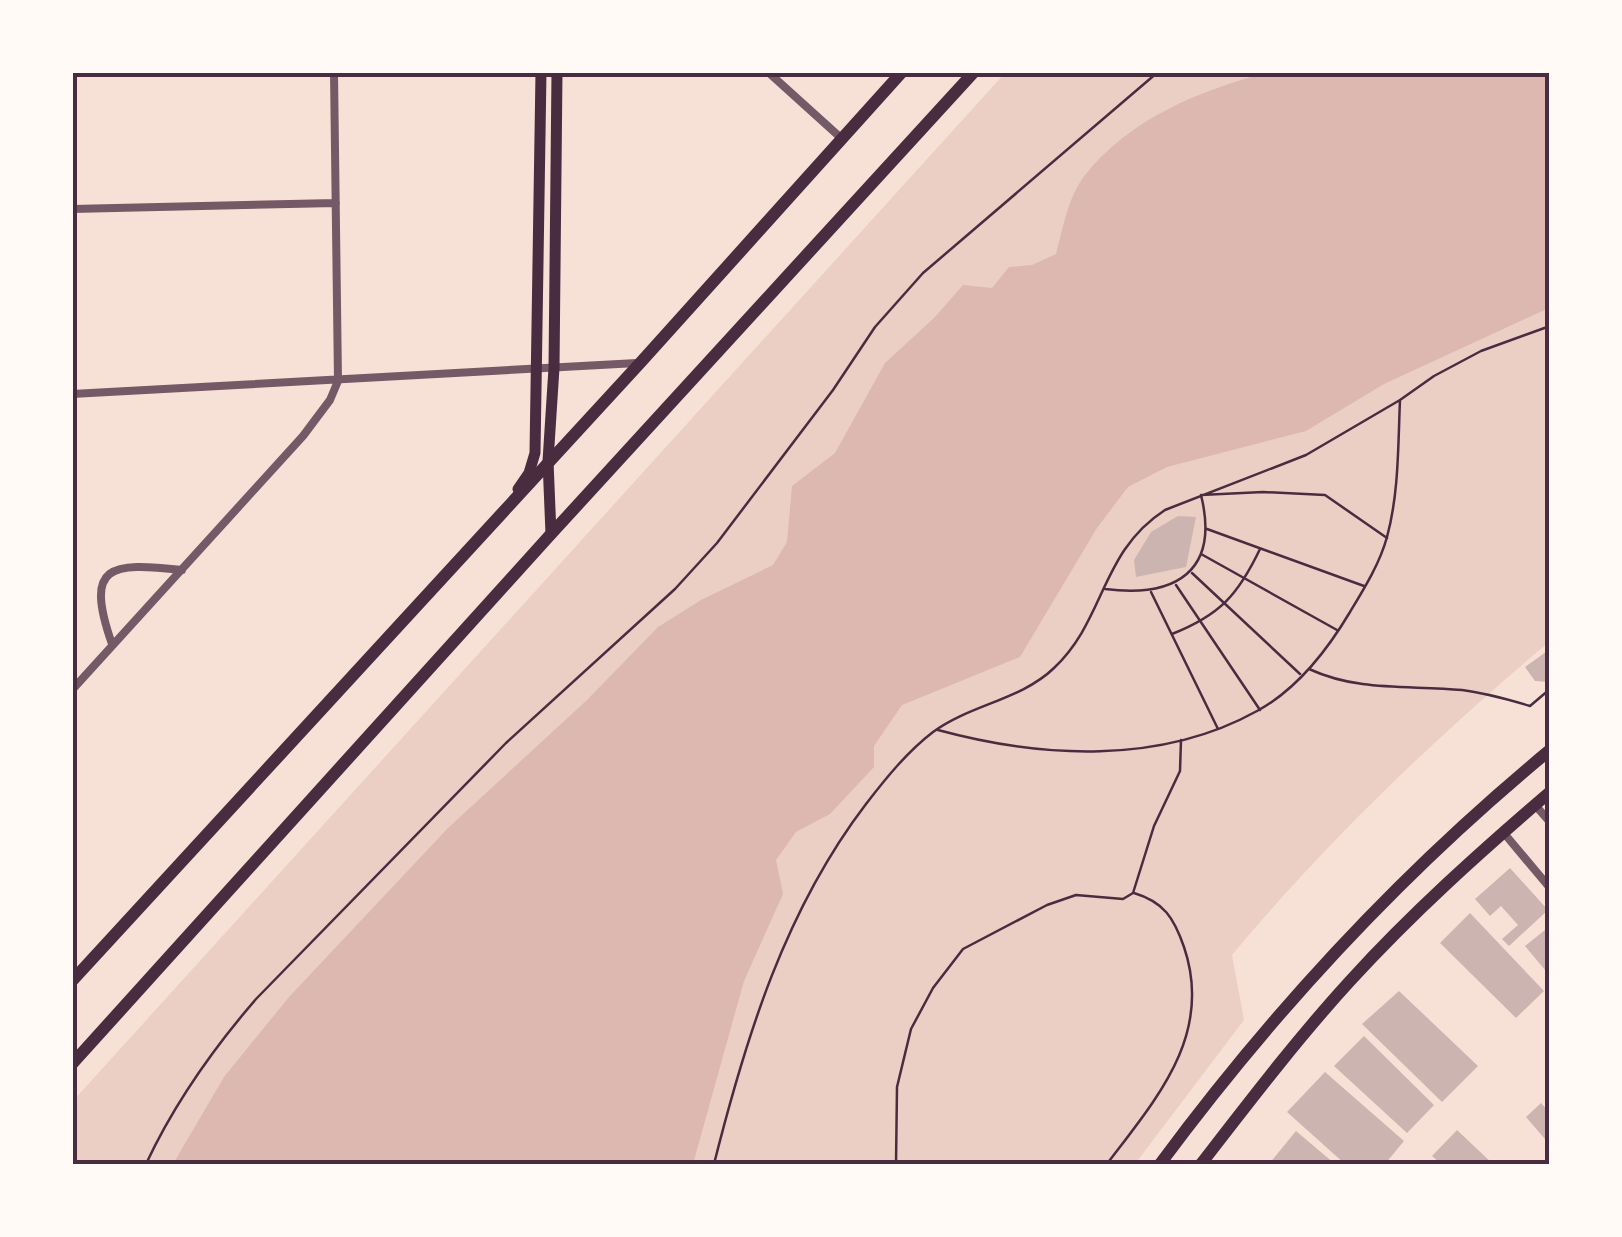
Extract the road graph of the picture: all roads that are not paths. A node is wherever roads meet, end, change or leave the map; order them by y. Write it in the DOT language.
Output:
graph roads {
  1 [pos="334,72"];
  2 [pos="541,72"];
  3 [pos="558,72"];
  4 [pos="768,72"];
  5 [pos="902,72"];
  6 [pos="974,72"];
  7 [pos="841,138"];
  8 [pos="336,203"];
  9 [pos="72,209"];
  10 [pos="641,362"];
  11 [pos="554,368"];
  12 [pos="537,369"];
  13 [pos="338,381"];
  14 [pos="72,394"];
  15 [pos="548,461"];
  16 [pos="505,509"];
  17 [pos="551,534"];
  18 [pos="182,570"];
  19 [pos="112,644"];
  20 [pos="72,690"];
  21 [pos="1550,750"];
  22 [pos="1550,792"];
  23 [pos="1535,805"];
  24 [pos="1550,822"];
  25 [pos="1503,832"];
  26 [pos="1550,888"];
  27 [pos="72,981"];
  28 [pos="72,1064"];
  29 [pos="1160,1164"];
  30 [pos="1201,1164"];
  1 -- 8 [label="street"];
  2 -- 12 [label="main road"];
  3 -- 11 [label="main road"];
  4 -- 7 [label="street"];
  5 -- 7 [label="main road"];
  6 -- 17 [label="main road"];
  7 -- 10 [label="main road"];
  8 -- 9 [label="street"];
  8 -- 13 [label="street"];
  10 -- 11 [label="street"];
  10 -- 15 [label="main road"];
  11 -- 12 [label="street"];
  11 -- 15 [label="main road"];
  12 -- 13 [label="street"];
  12 -- 16 [label="main road"];
  13 -- 14 [label="street"];
  13 -- 18 [label="street"];
  15 -- 16 [label="main road"];
  15 -- 17 [label="main road"];
  16 -- 27 [label="main road"];
  17 -- 28 [label="main road"];
  18 -- 19 [label="street"];
  18 -- 19 [label="street"];
  19 -- 20 [label="street"];
  21 -- 29 [label="main road"];
  22 -- 23 [label="main road"];
  23 -- 24 [label="street"];
  23 -- 25 [label="main road"];
  25 -- 26 [label="street"];
  25 -- 30 [label="main road"];
}
